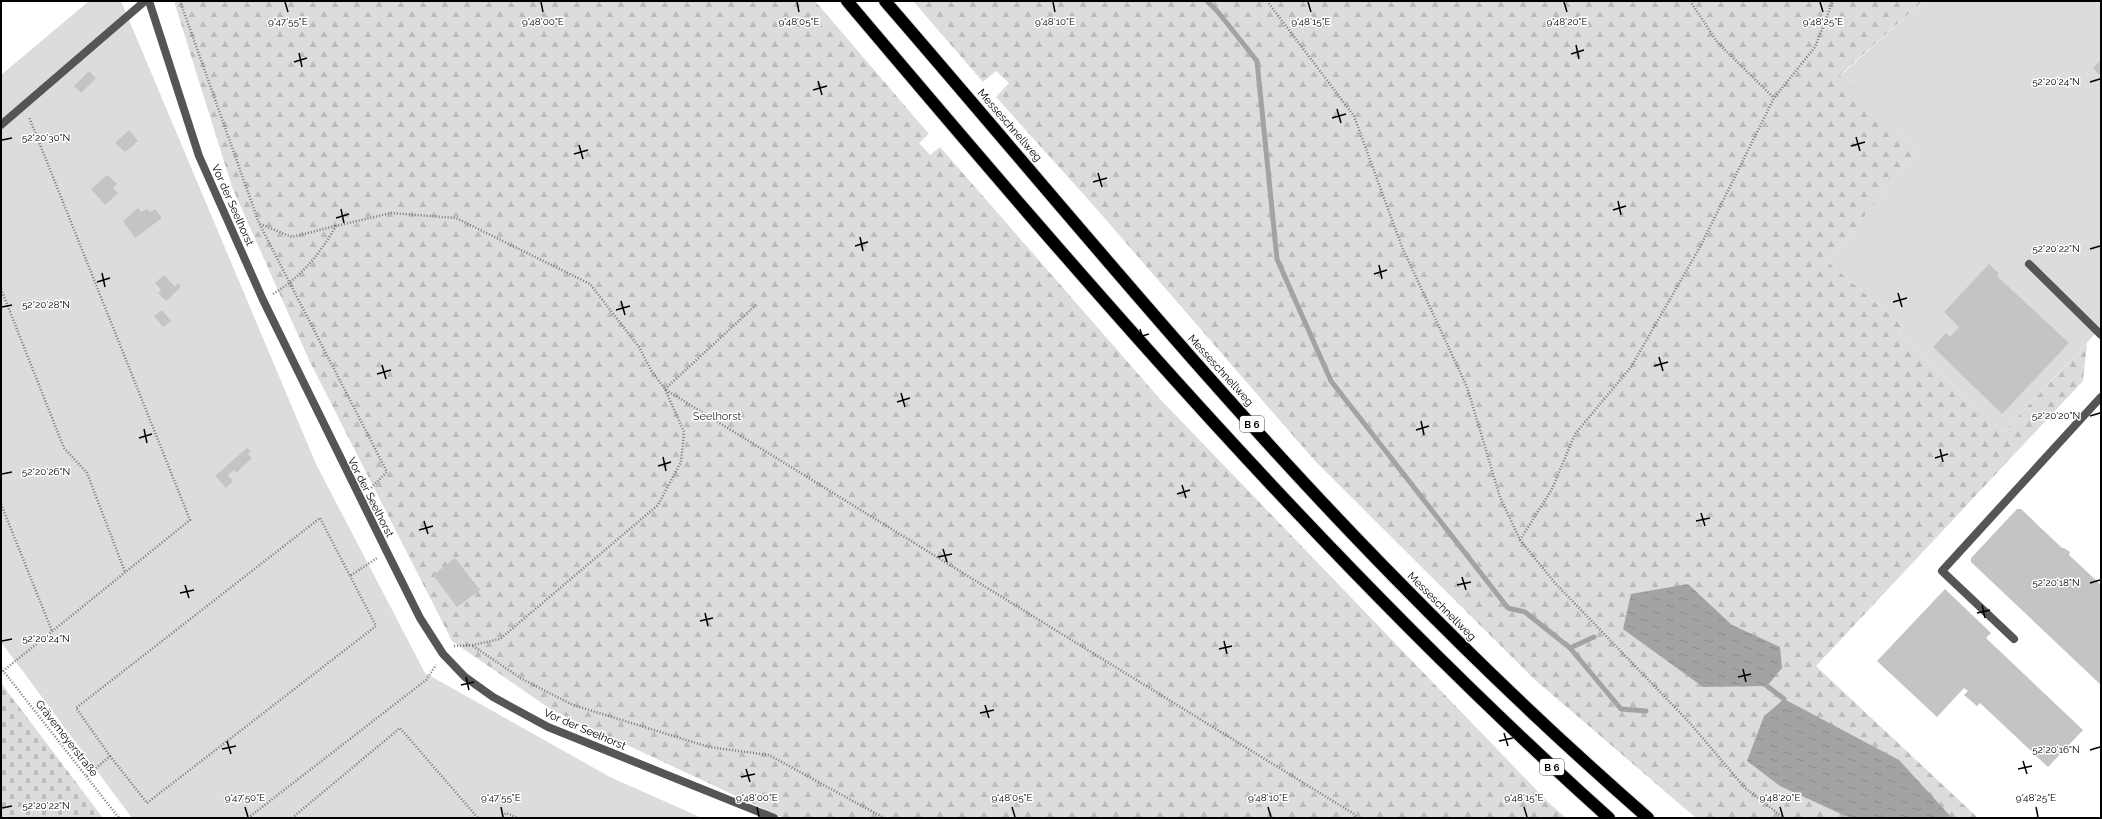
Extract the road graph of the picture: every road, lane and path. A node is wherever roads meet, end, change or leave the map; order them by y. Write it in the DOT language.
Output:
graph roads {
  1 [pos="145,1"];
  2 [pos="149,1"];
  3 [pos="180,1"];
  4 [pos="847,1"];
  5 [pos="885,1"];
  6 [pos="1268,1"];
  7 [pos="1690,1"];
  8 [pos="1833,1"];
  9 [pos="1774,98"];
  10 [pos="24,105"];
  11 [pos="1,125"];
  12 [pos="260,224"];
  13 [pos="336,226"];
  14 [pos="2029,264"];
  15 [pos="291,283"];
  16 [pos="1,289"];
  17 [pos="263,300"];
  18 [pos="756,304"];
  19 [pos="2101,335"];
  20 [pos="665,389"];
  21 [pos="2101,398"];
  22 [pos="360,499"];
  23 [pos="1,504"];
  24 [pos="1520,540"];
  25 [pos="387,552"];
  26 [pos="126,572"];
  27 [pos="350,576"];
  28 [pos="52,632"];
  29 [pos="2014,639"];
  30 [pos="473,645"];
  31 [pos="443,654"];
  32 [pos="2,669"];
  33 [pos="110,756"];
  34 [pos="87,776"];
  35 [pos="120,818"];
  36 [pos="248,818"];
  37 [pos="292,818"];
  38 [pos="478,818"];
  39 [pos="500,818"];
  40 [pos="518,818"];
  41 [pos="774,818"];
  42 [pos="884,818"];
  43 [pos="1356,818"];
  44 [pos="1609,818"];
  45 [pos="1648,818"];
  46 [pos="1784,818"];
  1 -- 10 [label="street"];
  2 -- 17 [label="street, Vor der Seelhorst"];
  3 -- 12 [label="path"];
  4 -- 44 [label="highway, B 6"];
  5 -- 45 [label="highway, Messeschnellweg / B 6"];
  6 -- 24 [label="path"];
  7 -- 9 [label="path"];
  8 -- 9 [label="path"];
  9 -- 24 [label="path"];
  10 -- 11 [label="street"];
  10 -- 26 [label="path"];
  12 -- 13 [label="path"];
  12 -- 15 [label="path"];
  13 -- 15 [label="path"];
  13 -- 20 [label="path"];
  14 -- 19 [label="street"];
  15 -- 17 [label="path"];
  15 -- 22 [label="path"];
  16 -- 26 [label="path"];
  17 -- 22 [label="street, Vor der Seelhorst"];
  18 -- 20 [label="path"];
  20 -- 30 [label="path"];
  20 -- 43 [label="path"];
  21 -- 29 [label="street"];
  22 -- 25 [label="street, Vor der Seelhorst"];
  23 -- 28 [label="path"];
  24 -- 46 [label="path"];
  25 -- 27 [label="path"];
  25 -- 31 [label="street, Vor der Seelhorst"];
  26 -- 28 [label="path"];
  27 -- 33 [label="path"];
  27 -- 33 [label="path"];
  28 -- 32 [label="path"];
  30 -- 31 [label="path"];
  30 -- 42 [label="path"];
  31 -- 36 [label="path"];
  31 -- 41 [label="street, Vor der Seelhorst"];
  32 -- 34 [label="path, Grävemeyerstraße"];
  33 -- 34 [label="path"];
  34 -- 35 [label="path, Grävemeyerstraße"];
  37 -- 38 [label="path"];
  39 -- 40 [label="path"];
}
